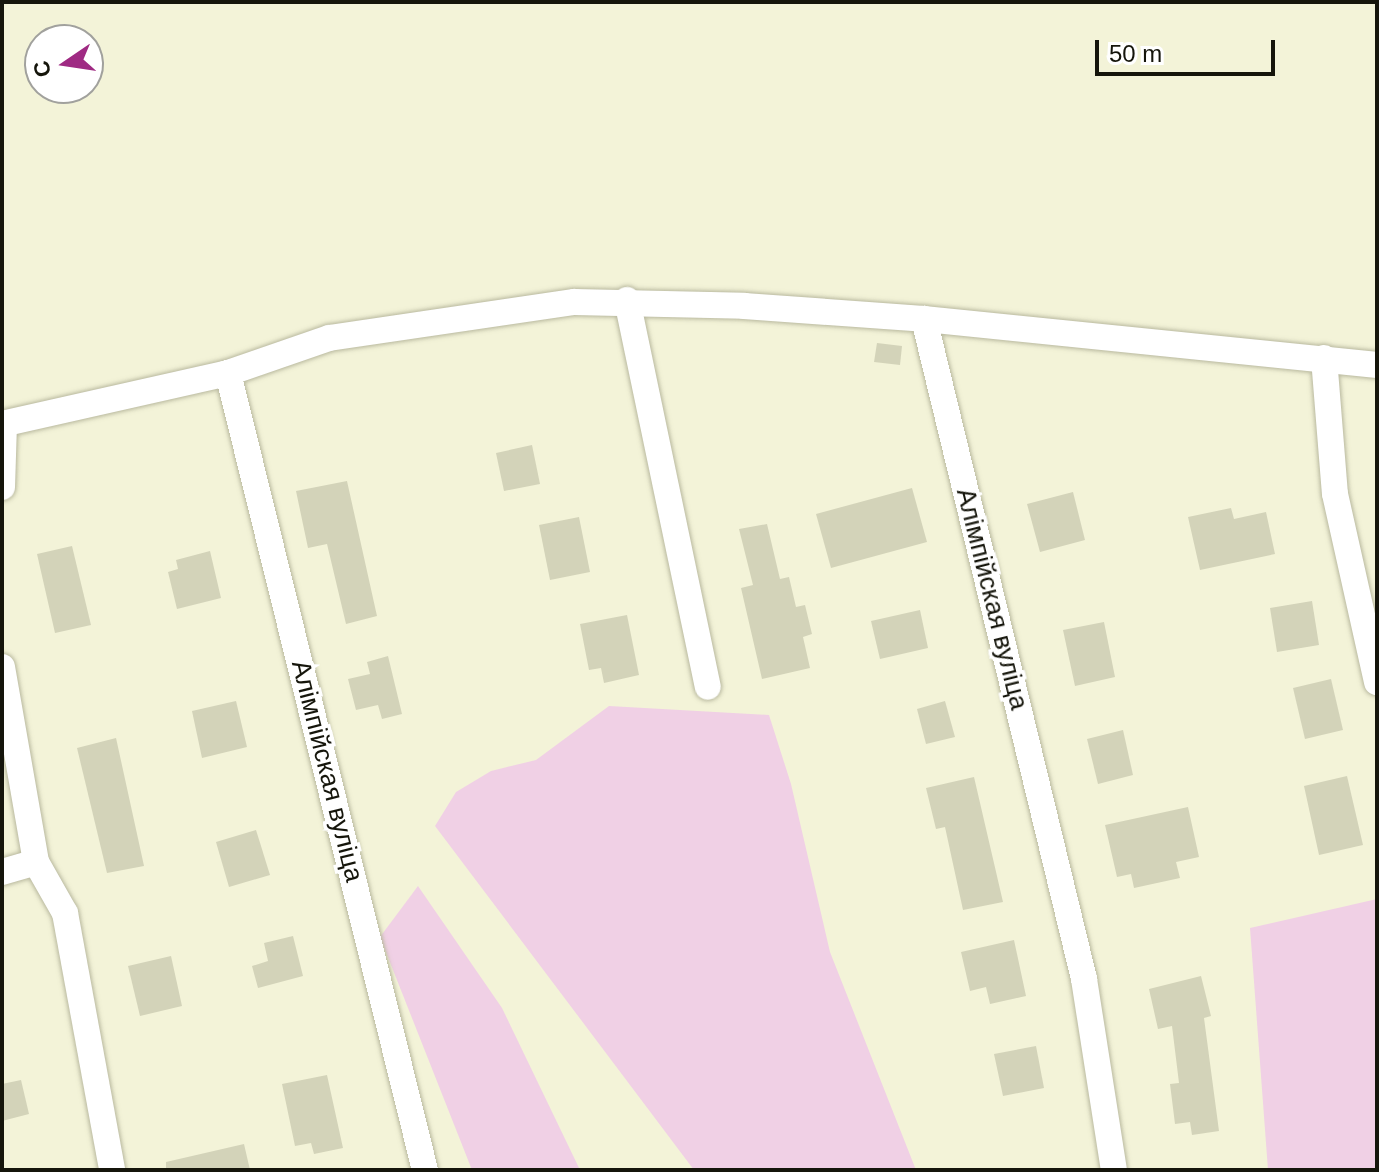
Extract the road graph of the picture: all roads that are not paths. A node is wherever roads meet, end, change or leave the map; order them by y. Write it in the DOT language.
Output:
graph roads {
  1 [pos="627,300"];
  2 [pos="924,319"];
  3 [pos="1324,358"];
  4 [pos="1377,365"];
  5 [pos="228,373"];
  6 [pos="3,424"];
  7 [pos="2,487"];
  8 [pos="2,667"];
  9 [pos="1377,682"];
  10 [pos="708,687"];
  11 [pos="36,862"];
  12 [pos="2,872"];
  13 [pos="112,1170"];
  14 [pos="425,1170"];
  15 [pos="1114,1170"];
  1 -- 2 [label="street"];
  1 -- 5 [label="street"];
  1 -- 10 [label="street"];
  2 -- 3 [label="street"];
  2 -- 15 [label="street, Алімпійская вуліца"];
  3 -- 4 [label="street"];
  3 -- 9 [label="street"];
  5 -- 6 [label="street"];
  5 -- 14 [label="street, Алімпійская вуліца"];
  6 -- 7 [label="street"];
  8 -- 11 [label="street"];
  11 -- 12 [label="street"];
  11 -- 13 [label="street"];
}
